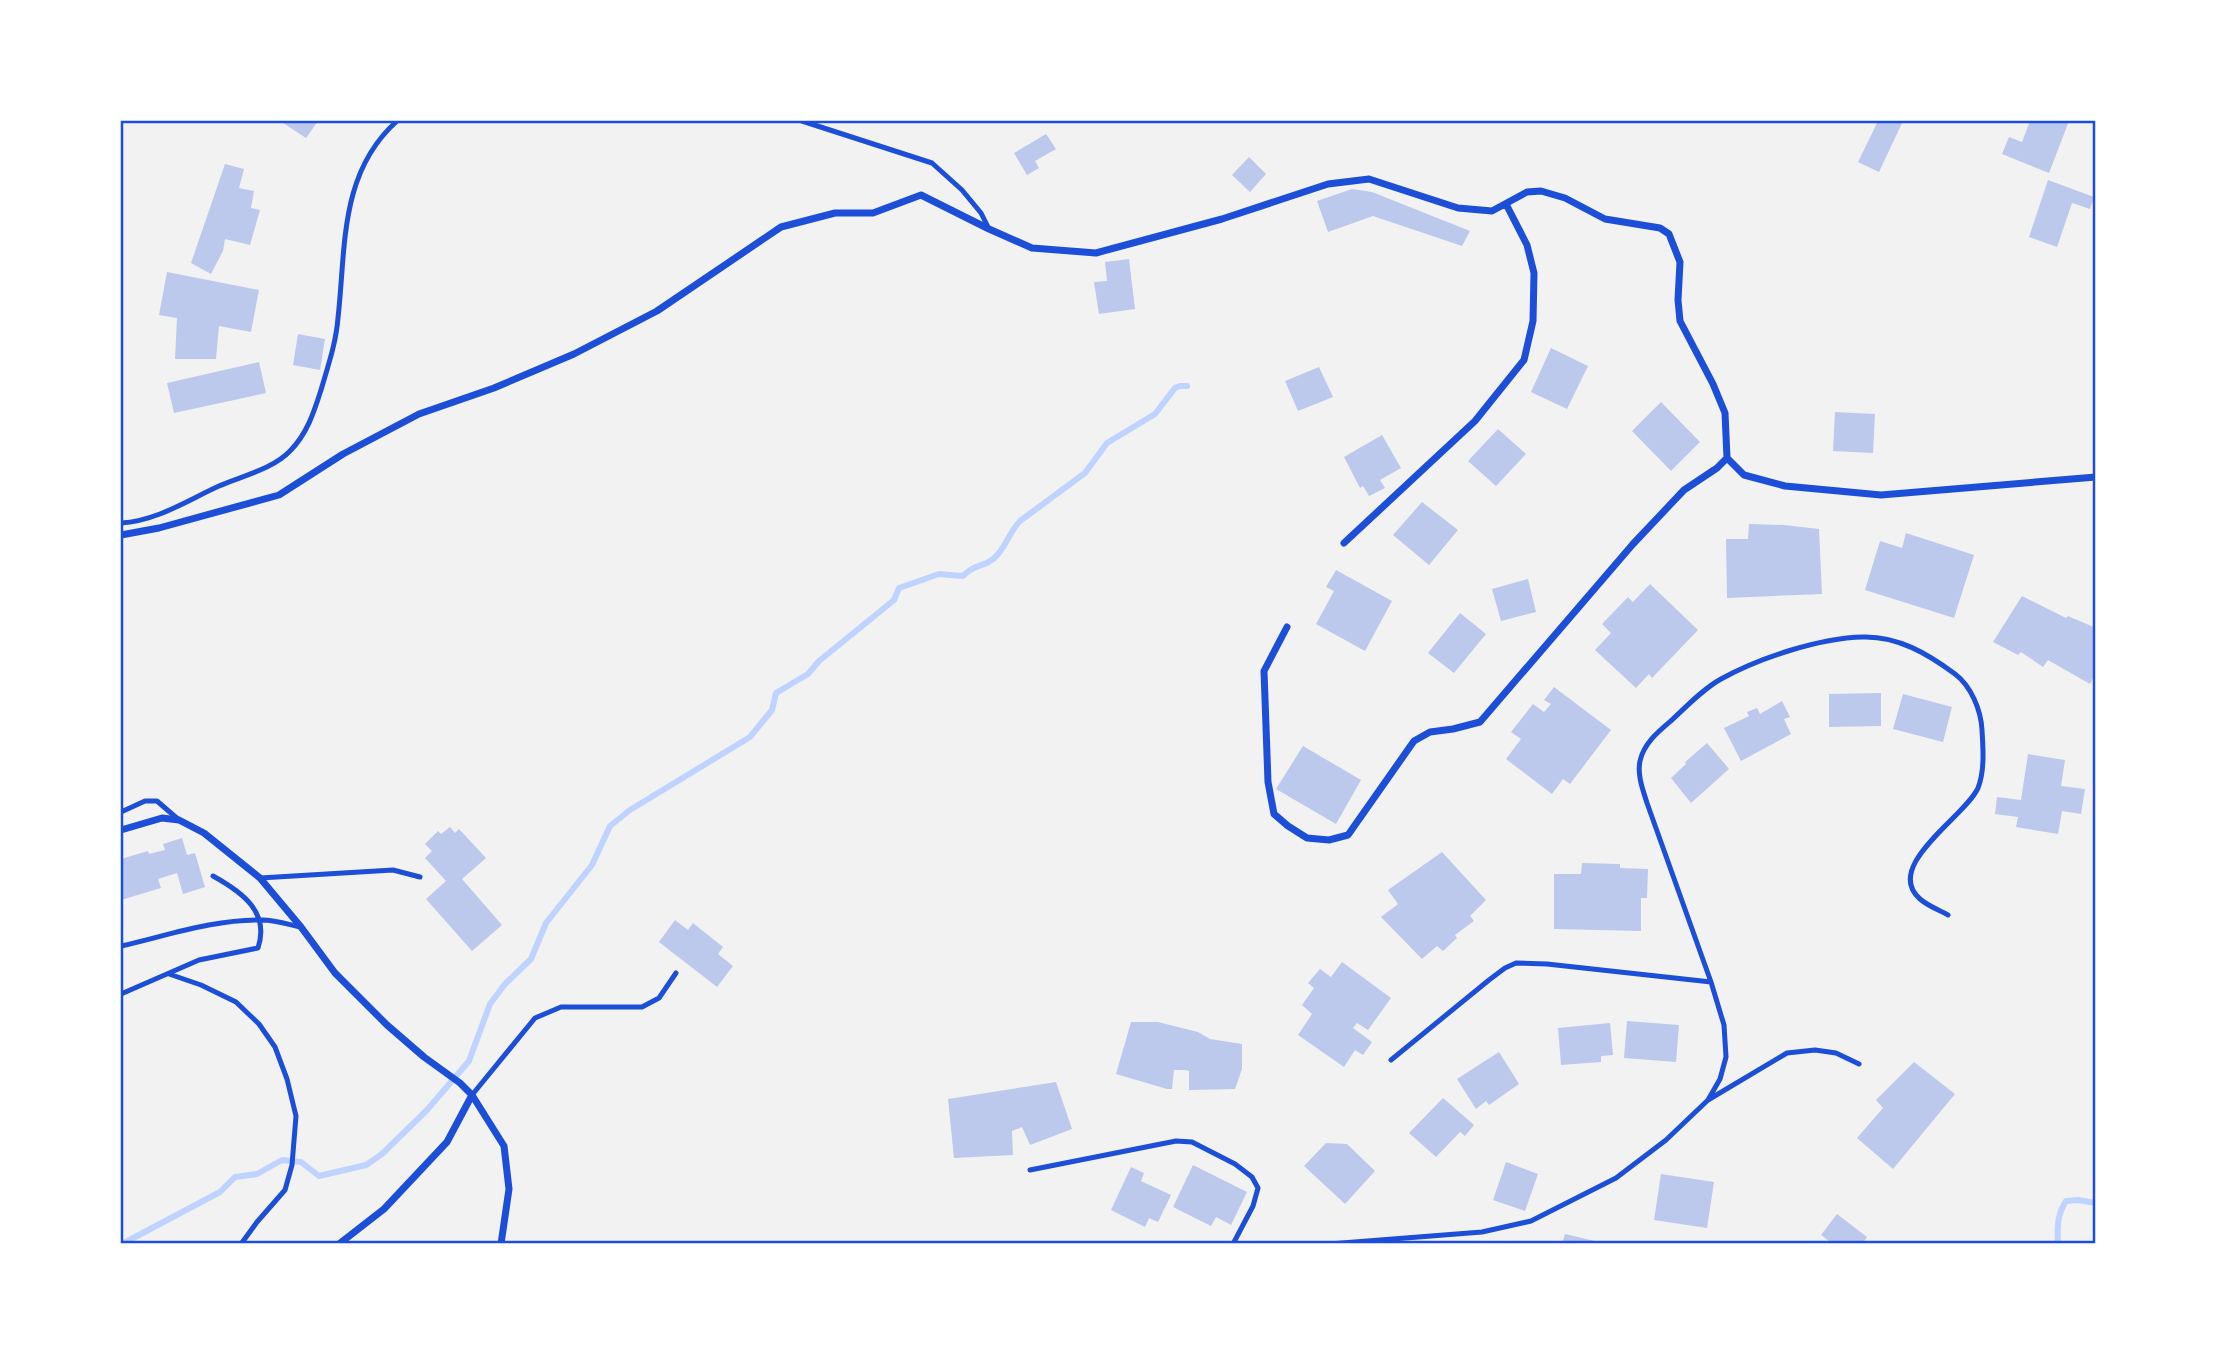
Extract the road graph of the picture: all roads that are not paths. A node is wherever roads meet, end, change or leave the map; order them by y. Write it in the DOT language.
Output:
graph roads {
  1 [pos="397,121"];
  2 [pos="802,121"];
  3 [pos="1506,204"];
  4 [pos="989,229"];
  5 [pos="1727,458"];
  6 [pos="2096,477"];
  7 [pos="121,523"];
  8 [pos="121,535"];
  9 [pos="1344,543"];
  10 [pos="1287,627"];
  11 [pos="121,812"];
  12 [pos="178,820"];
  13 [pos="121,830"];
  14 [pos="213,876"];
  15 [pos="420,877"];
  16 [pos="260,878"];
  17 [pos="1948,915"];
  18 [pos="261,920"];
  19 [pos="301,927"];
  20 [pos="121,946"];
  21 [pos="676,973"];
  22 [pos="169,974"];
  23 [pos="1712,982"];
  24 [pos="121,994"];
  25 [pos="1391,1060"];
  26 [pos="1858,1064"];
  27 [pos="472,1095"];
  28 [pos="1709,1100"];
  29 [pos="1030,1170"];
  30 [pos="241,1244"];
  31 [pos="339,1244"];
  32 [pos="501,1244"];
  33 [pos="1233,1244"];
  34 [pos="1329,1244"];
  1 -- 7 [label="lane"];
  2 -- 4 [label="lane"];
  3 -- 4 [label="street"];
  3 -- 5 [label="street"];
  3 -- 9 [label="street"];
  4 -- 8 [label="street"];
  5 -- 6 [label="street"];
  5 -- 10 [label="street"];
  11 -- 12 [label="lane"];
  12 -- 13 [label="street"];
  12 -- 16 [label="street"];
  14 -- 18 [label="lane"];
  15 -- 16 [label="lane"];
  16 -- 19 [label="street"];
  17 -- 23 [label="lane"];
  18 -- 19 [label="lane"];
  18 -- 20 [label="lane"];
  18 -- 22 [label="lane"];
  19 -- 27 [label="street"];
  21 -- 27 [label="lane"];
  22 -- 24 [label="lane"];
  22 -- 30 [label="lane"];
  23 -- 25 [label="lane"];
  23 -- 28 [label="lane"];
  26 -- 28 [label="lane"];
  27 -- 31 [label="street"];
  27 -- 32 [label="street"];
  28 -- 34 [label="lane"];
  29 -- 33 [label="lane"];
}
